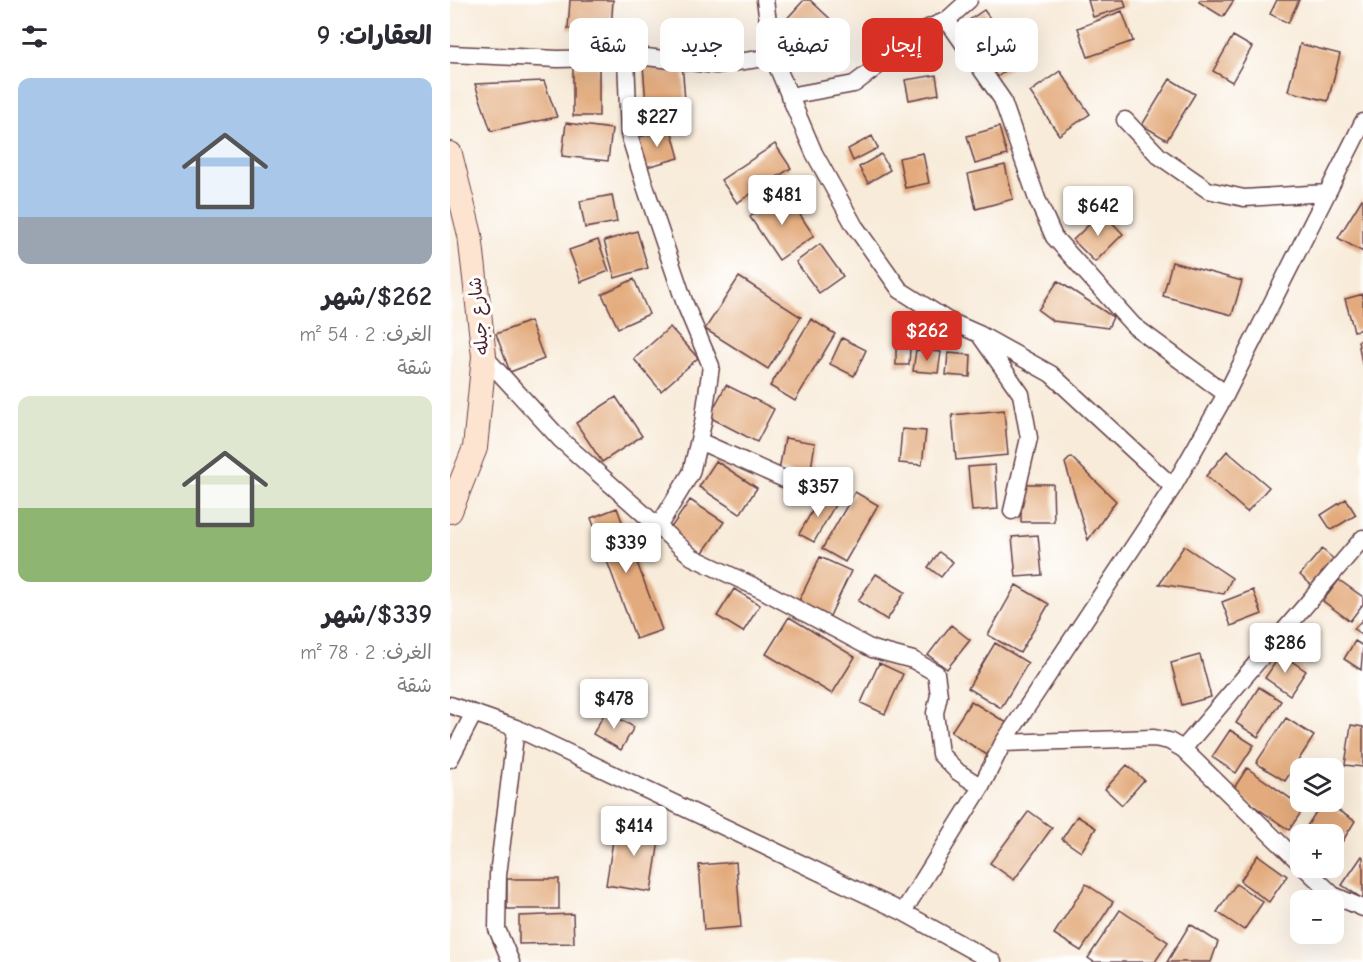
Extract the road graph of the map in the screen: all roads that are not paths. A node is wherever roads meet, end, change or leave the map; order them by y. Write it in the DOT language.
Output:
graph roads {
  1 [pos="765,0"];
  2 [pos="969,0"];
  3 [pos="768,18"];
  4 [pos="947,20"];
  5 [pos="450,54"];
  6 [pos="648,57"];
  7 [pos="569,59"];
  8 [pos="756,59"];
  9 [pos="627,72"];
  10 [pos="779,72"];
  11 [pos="789,96"];
  12 [pos="1125,120"];
  13 [pos="1363,122"];
  14 [pos="450,154"];
  15 [pos="1327,193"];
  16 [pos="979,334"];
  17 [pos="484,356"];
  18 [pos="1226,394"];
  19 [pos="699,441"];
  20 [pos="819,485"];
  21 [pos="1173,487"];
  22 [pos="1012,510"];
  23 [pos="450,511"];
  24 [pos="658,527"];
  25 [pos="1363,538"];
  26 [pos="450,705"];
  27 [pos="474,713"];
  28 [pos="516,728"];
  29 [pos="1003,743"];
  30 [pos="1183,749"];
  31 [pos="450,759"];
  32 [pos="981,787"];
  33 [pos="1290,853"];
  34 [pos="1315,878"];
  35 [pos="1363,908"];
  36 [pos="903,912"];
  37 [pos="511,962"];
  38 [pos="993,962"];
  1 -- 3 [label="street"];
  2 -- 4 [label="street"];
  4 -- 11 [label="street"];
  4 -- 18 [label="street"];
  5 -- 7 [label="street"];
  6 -- 8 [label="street"];
  9 -- 19 [label="street"];
  10 -- 11 [label="street"];
  11 -- 16 [label="street"];
  12 -- 15 [label="street"];
  13 -- 15 [label="street"];
  14 -- 17 [label="main road, شارع جبله"];
  15 -- 18 [label="street"];
  16 -- 21 [label="street"];
  16 -- 22 [label="street"];
  17 -- 23 [label="main road, شارع جبله"];
  17 -- 24 [label="street"];
  18 -- 21 [label="street"];
  19 -- 20 [label="street"];
  19 -- 24 [label="street"];
  21 -- 29 [label="street"];
  24 -- 32 [label="street"];
  25 -- 30 [label="street"];
  26 -- 27 [label="street"];
  27 -- 28 [label="street"];
  27 -- 31 [label="street"];
  28 -- 36 [label="street"];
  28 -- 37 [label="street"];
  29 -- 30 [label="street"];
  29 -- 32 [label="street"];
  30 -- 33 [label="street"];
  32 -- 36 [label="street"];
  34 -- 35 [label="street"];
  36 -- 38 [label="street"];
}
